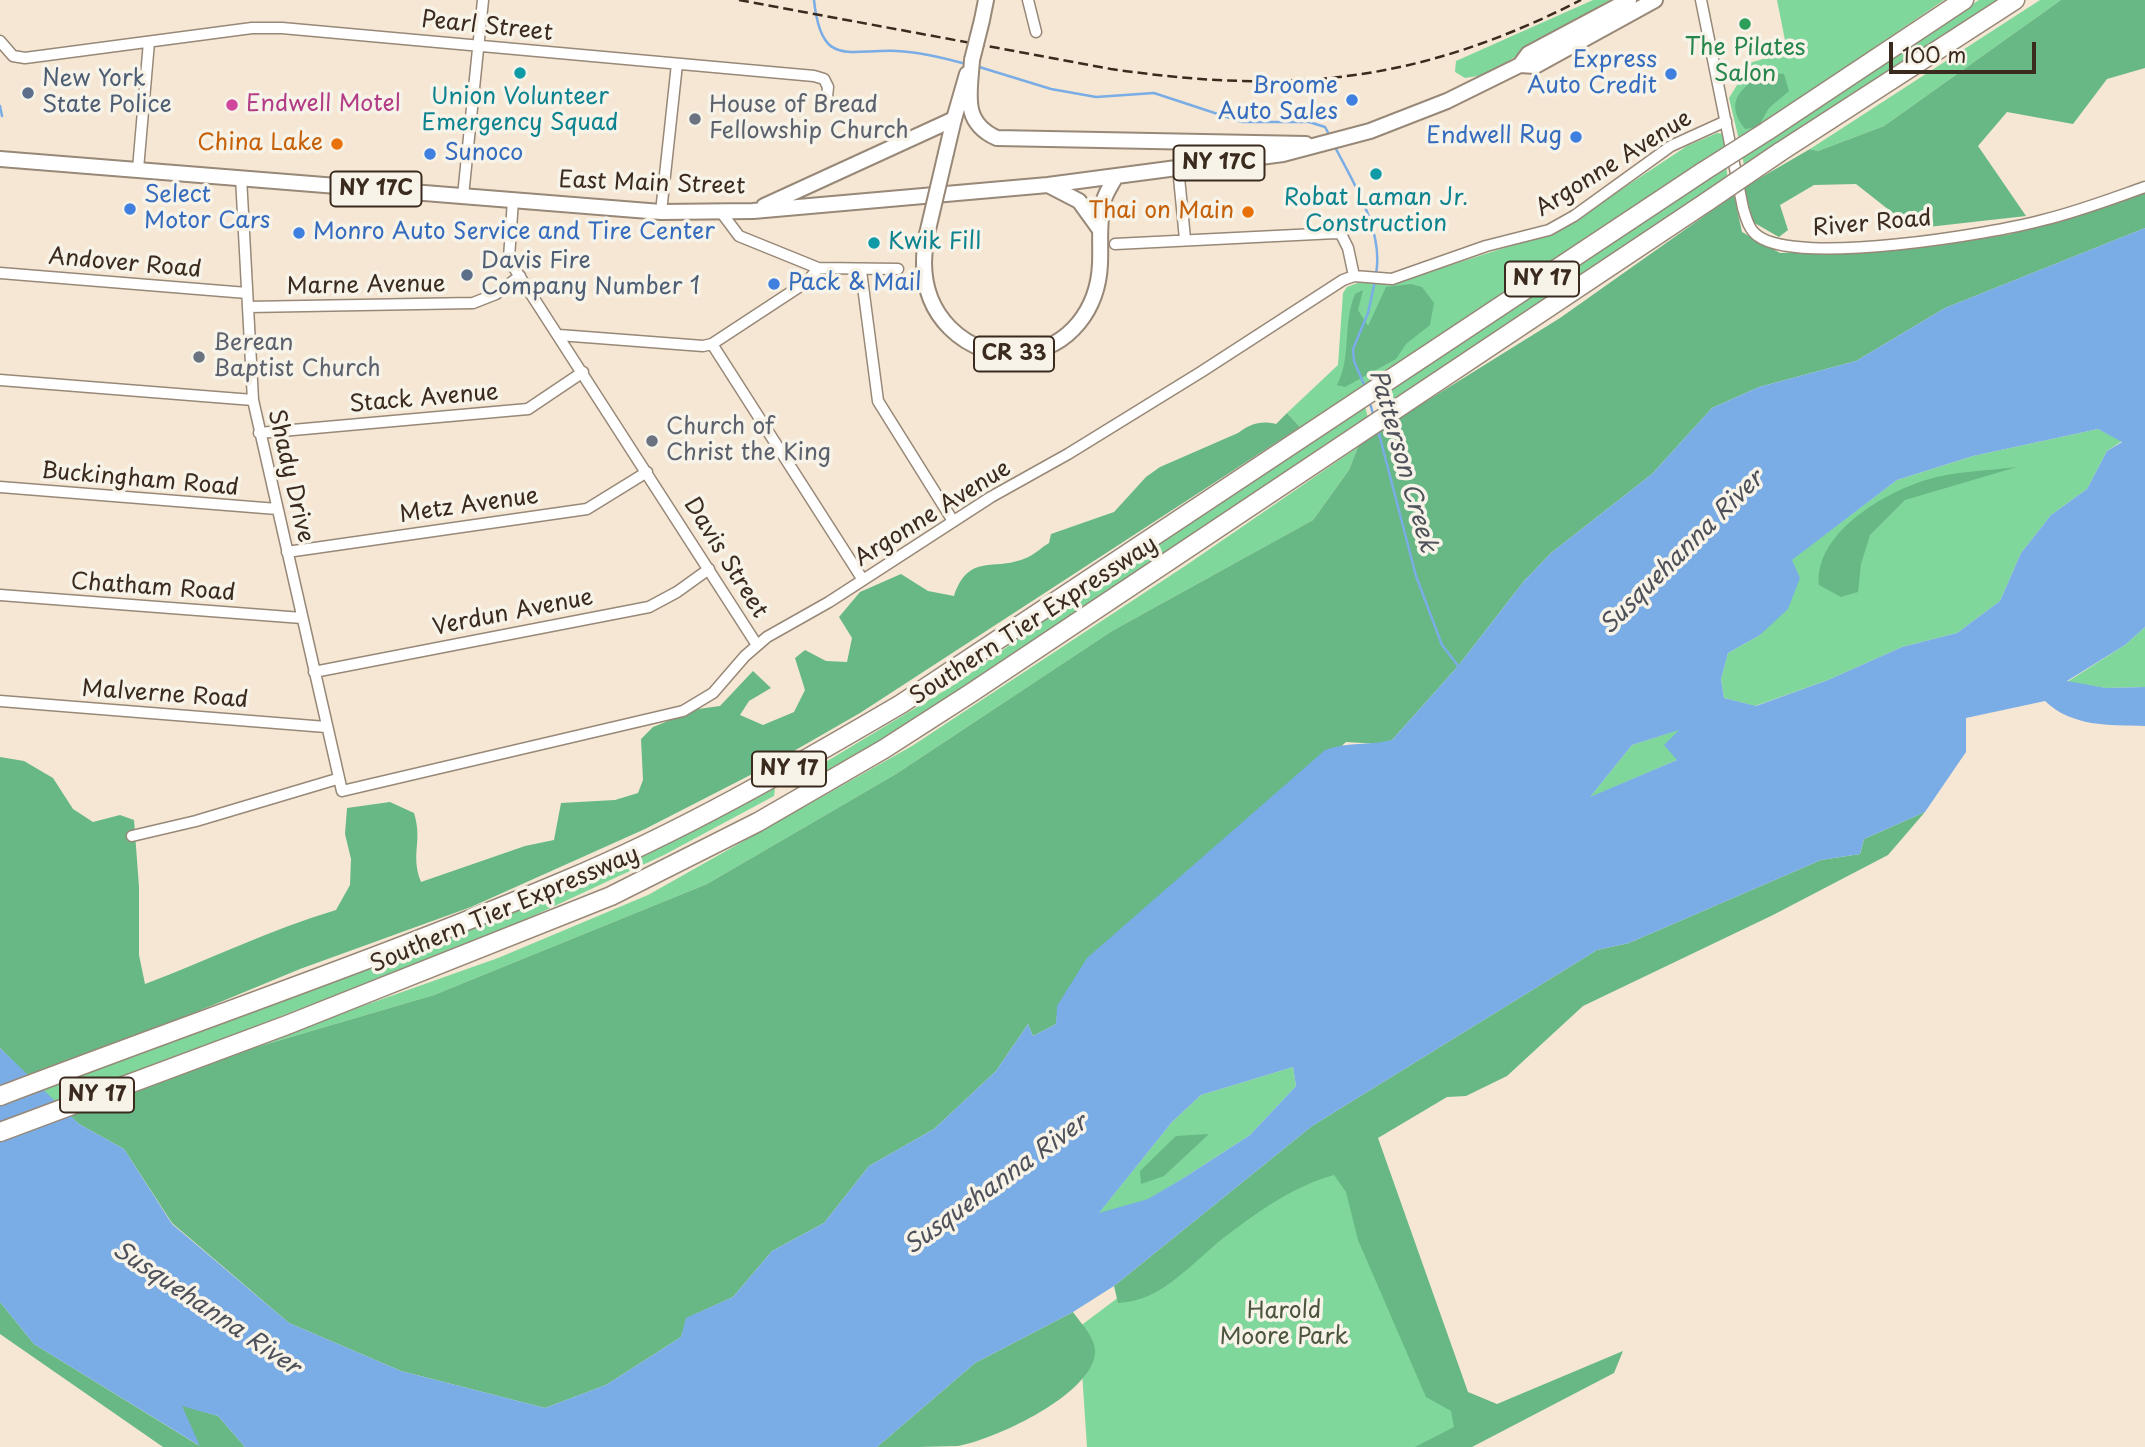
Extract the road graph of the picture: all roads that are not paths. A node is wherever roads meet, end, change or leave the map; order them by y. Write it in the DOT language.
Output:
graph roads {
  1 [pos="483,0"];
  2 [pos="986,0"];
  3 [pos="1028,0"];
  4 [pos="1629,0"];
  5 [pos="1654,0"];
  6 [pos="1702,0"];
  7 [pos="1964,0"];
  8 [pos="2015,0"];
  9 [pos="1036,32"];
  10 [pos="0,41"];
  11 [pos="149,42"];
  12 [pos="478,45"];
  13 [pos="677,64"];
  14 [pos="1520,65"];
  15 [pos="966,95"];
  16 [pos="826,107"];
  17 [pos="954,119"];
  18 [pos="1726,121"];
  19 [pos="1321,146"];
  20 [pos="0,159"];
  21 [pos="1178,167"];
  22 [pos="138,169"];
  23 [pos="1116,176"];
  24 [pos="241,177"];
  25 [pos="1048,185"];
  26 [pos="2145,187"];
  27 [pos="464,197"];
  28 [pos="513,200"];
  29 [pos="753,211"];
  30 [pos="661,212"];
  31 [pos="722,212"];
  32 [pos="1100,230"];
  33 [pos="1185,239"];
  34 [pos="1115,244"];
  35 [pos="818,268"];
  36 [pos="898,269"];
  37 [pos="861,271"];
  38 [pos="0,273"];
  39 [pos="520,276"];
  40 [pos="1354,276"];
  41 [pos="247,293"];
  42 [pos="248,307"];
  43 [pos="559,335"];
  44 [pos="712,344"];
  45 [pos="583,372"];
  46 [pos="0,380"];
  47 [pos="253,400"];
  48 [pos="259,433"];
  49 [pos="647,472"];
  50 [pos="0,487"];
  51 [pos="277,509"];
  52 [pos="953,521"];
  53 [pos="287,552"];
  54 [pos="709,569"];
  55 [pos="863,580"];
  56 [pos="0,595"];
  57 [pos="302,618"];
  58 [pos="757,645"];
  59 [pos="314,672"];
  60 [pos="0,702"];
  61 [pos="326,727"];
  62 [pos="337,779"];
  63 [pos="132,836"];
  64 [pos="0,1096"];
  65 [pos="0,1132"];
  1 -- 12 [label="street"];
  2 -- 15 [label="main road, bridge"];
  3 -- 9 [label="street"];
  4 -- 14 [label="main road, NY 17C"];
  5 -- 14 [label="main road, NY 17C"];
  6 -- 18 [label="street, River Road"];
  7 -- 64 [label="highway, Southern Tier Expressway / NY 17, bridge"];
  8 -- 65 [label="highway, Southern Tier Expressway / NY 17, bridge"];
  10 -- 11 [label="street, Pearl Street"];
  11 -- 12 [label="street, Pearl Street"];
  11 -- 22 [label="street"];
  12 -- 13 [label="street, Pearl Street"];
  12 -- 27 [label="street"];
  13 -- 16 [label="street, Pearl Street"];
  13 -- 30 [label="street"];
  14 -- 19 [label="main road, East Main Street / NY 17C"];
  15 -- 17 [label="main road"];
  15 -- 19 [label="main road"];
  17 -- 29 [label="main road"];
  17 -- 32 [label="main road, CR 33, bridge"];
  18 -- 26 [label="street, River Road"];
  18 -- 40 [label="street, Argonne Avenue"];
  19 -- 21 [label="main road, East Main Street / NY 17C"];
  20 -- 22 [label="main road, East Main Street / NY 17C"];
  21 -- 23 [label="main road, East Main Street / NY 17C"];
  21 -- 33 [label="street"];
  22 -- 24 [label="main road, East Main Street / NY 17C"];
  23 -- 25 [label="main road, East Main Street / NY 17C"];
  23 -- 32 [label="main road, CR 33"];
  24 -- 27 [label="main road, East Main Street / NY 17C"];
  24 -- 41 [label="street, Shady Drive"];
  25 -- 29 [label="main road, East Main Street / NY 17C"];
  25 -- 32 [label="main road"];
  27 -- 28 [label="main road, East Main Street / NY 17C"];
  28 -- 30 [label="main road, East Main Street / NY 17C"];
  28 -- 39 [label="street, Davis Street"];
  29 -- 31 [label="main road, East Main Street / NY 17C"];
  30 -- 31 [label="main road, East Main Street / NY 17C"];
  31 -- 35 [label="street"];
  33 -- 34 [label="street"];
  33 -- 40 [label="street"];
  35 -- 37 [label="street"];
  35 -- 44 [label="street"];
  36 -- 37 [label="street"];
  37 -- 52 [label="street"];
  38 -- 41 [label="street, Andover Road"];
  39 -- 42 [label="street, Marne Avenue"];
  39 -- 43 [label="street, Davis Street"];
  40 -- 52 [label="street, Argonne Avenue"];
  41 -- 42 [label="street, Shady Drive"];
  42 -- 47 [label="street, Shady Drive"];
  43 -- 44 [label="street"];
  43 -- 45 [label="street, Davis Street"];
  44 -- 55 [label="street"];
  45 -- 48 [label="street, Stack Avenue"];
  45 -- 49 [label="street, Davis Street"];
  46 -- 47 [label="street"];
  47 -- 48 [label="street, Shady Drive"];
  48 -- 51 [label="street, Shady Drive"];
  49 -- 53 [label="street, Metz Avenue"];
  49 -- 54 [label="street, Davis Street"];
  50 -- 51 [label="street, Buckingham Road"];
  51 -- 53 [label="street, Shady Drive"];
  52 -- 55 [label="street, Argonne Avenue"];
  53 -- 57 [label="street, Shady Drive"];
  54 -- 58 [label="street, Davis Street"];
  54 -- 59 [label="street, Verdun Avenue"];
  55 -- 58 [label="street, Argonne Avenue"];
  56 -- 57 [label="street, Chatham Road"];
  57 -- 59 [label="street, Shady Drive"];
  58 -- 62 [label="street, Argonne Avenue"];
  59 -- 61 [label="street, Shady Drive"];
  60 -- 61 [label="street, Malverne Road"];
  61 -- 62 [label="street, Shady Drive"];
  62 -- 63 [label="street"];
}
